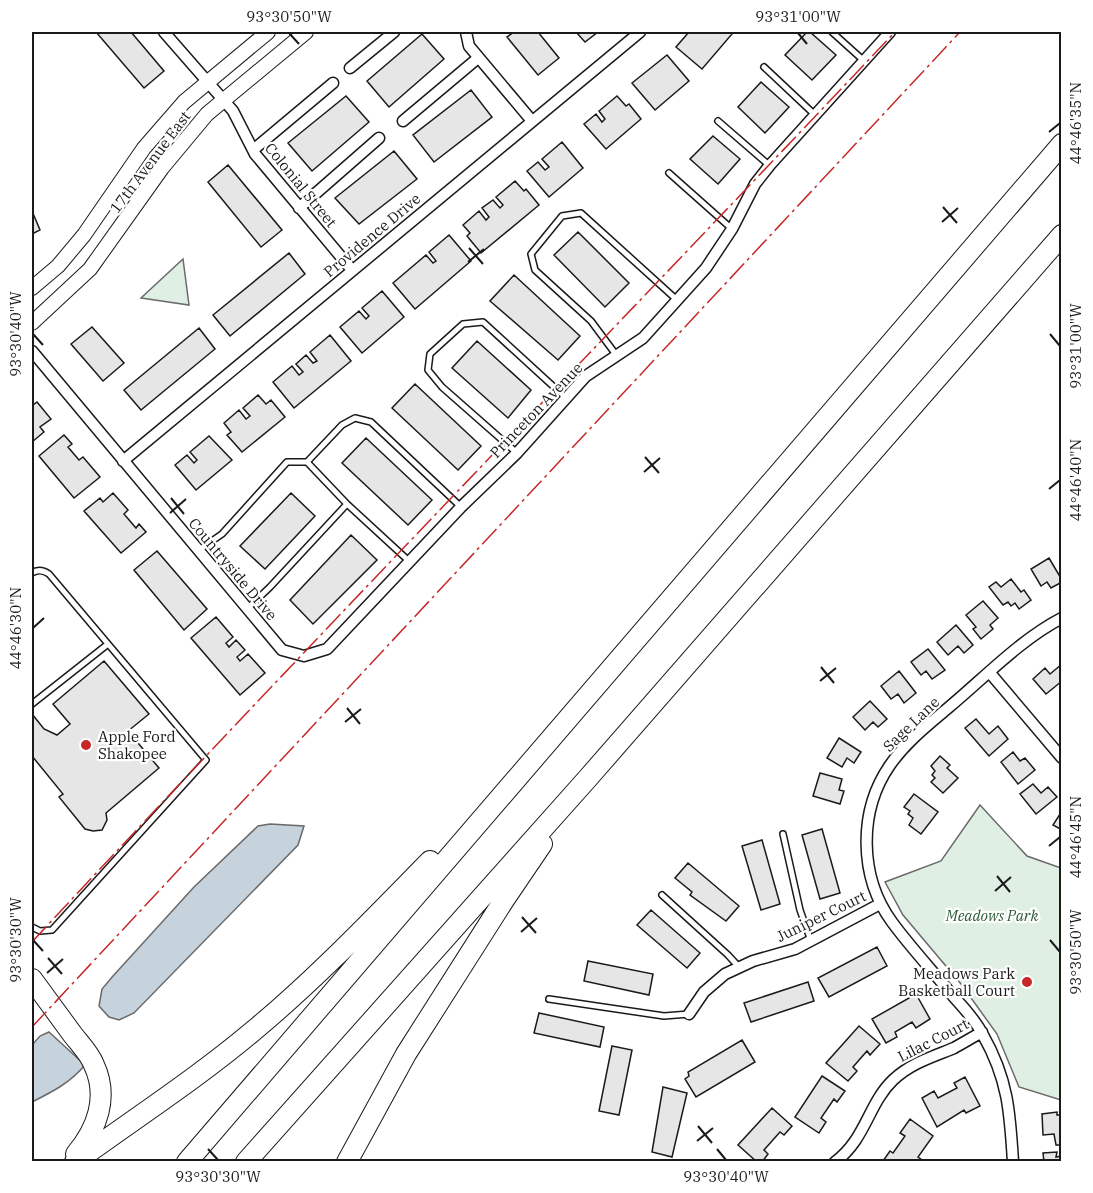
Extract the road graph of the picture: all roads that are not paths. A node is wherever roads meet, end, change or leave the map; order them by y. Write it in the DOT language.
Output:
graph roads {
  1 [pos="164,32"];
  2 [pos="268,32"];
  3 [pos="306,32"];
  4 [pos="394,32"];
  5 [pos="466,32"];
  6 [pos="640,32"];
  7 [pos="832,32"];
  8 [pos="890,32"];
  9 [pos="478,58"];
  10 [pos="864,60"];
  11 [pos="764,67"];
  12 [pos="350,68"];
  13 [pos="207,83"];
  14 [pos="333,83"];
  15 [pos="224,100"];
  16 [pos="814,114"];
  17 [pos="404,121"];
  18 [pos="532,121"];
  19 [pos="718,121"];
  20 [pos="379,138"];
  21 [pos="1062,144"];
  22 [pos="252,150"];
  23 [pos="770,165"];
  24 [pos="669,173"];
  25 [pos="299,208"];
  26 [pos="732,229"];
  27 [pos="1062,236"];
  28 [pos="352,270"];
  29 [pos="32,288"];
  30 [pos="677,300"];
  31 [pos="32,323"];
  32 [pos="32,351"];
  33 [pos="617,356"];
  34 [pos="566,398"];
  35 [pos="517,453"];
  36 [pos="123,461"];
  37 [pos="307,462"];
  38 [pos="347,504"];
  39 [pos="461,507"];
  40 [pos="198,551"];
  41 [pos="410,562"];
  42 [pos="32,573"];
  43 [pos="246,609"];
  44 [pos="1062,618"];
  45 [pos="108,644"];
  46 [pos="304,656"];
  47 [pos="990,673"];
  48 [pos="32,704"];
  49 [pos="569,717"];
  50 [pos="1062,758"];
  51 [pos="588,778"];
  52 [pos="783,834"];
  53 [pos="662,895"];
  54 [pos="880,904"];
  55 [pos="32,927"];
  56 [pos="811,941"];
  57 [pos="739,967"];
  58 [pos="32,979"];
  59 [pos="549,999"];
  60 [pos="689,1014"];
  61 [pos="982,1032"];
  62 [pos="69,1161"];
  63 [pos="75,1161"];
  64 [pos="187,1161"];
  65 [pos="246,1161"];
  66 [pos="348,1161"];
  67 [pos="835,1161"];
  68 [pos="1013,1161"];
  1 -- 13 [label="street, Colonial Street"];
  2 -- 13 [label="street, 17th Avenue East"];
  3 -- 15 [label="street, 17th Avenue East"];
  4 -- 12 [label="street"];
  5 -- 9 [label="street"];
  6 -- 18 [label="street, Providence Drive"];
  7 -- 10 [label="lane"];
  8 -- 10 [label="street, Princeton Avenue"];
  9 -- 17 [label="street"];
  9 -- 18 [label="street"];
  10 -- 16 [label="street, Princeton Avenue"];
  11 -- 16 [label="lane"];
  13 -- 15 [label="street, Colonial Street"];
  13 -- 29 [label="street, 17th Avenue East"];
  14 -- 22 [label="street"];
  15 -- 22 [label="street, Colonial Street"];
  15 -- 31 [label="street, 17th Avenue East"];
  16 -- 23 [label="street, Princeton Avenue"];
  18 -- 28 [label="street, Providence Drive"];
  19 -- 23 [label="lane"];
  20 -- 25 [label="street"];
  21 -- 49 [label="highway"];
  22 -- 25 [label="street, Colonial Street"];
  23 -- 26 [label="street, Princeton Avenue"];
  24 -- 26 [label="lane"];
  25 -- 28 [label="street, Colonial Street"];
  26 -- 30 [label="street, Princeton Avenue"];
  27 -- 51 [label="highway"];
  28 -- 36 [label="street, Providence Drive"];
  30 -- 33 [label="street, Princeton Avenue"];
  30 -- 33 [label="lane"];
  32 -- 36 [label="street, Countryside Drive"];
  33 -- 34 [label="street, Princeton Avenue"];
  34 -- 35 [label="street, Princeton Avenue"];
  34 -- 35 [label="lane"];
  35 -- 39 [label="street, Princeton Avenue"];
  36 -- 40 [label="street, Countryside Drive"];
  37 -- 38 [label="lane"];
  37 -- 39 [label="lane"];
  37 -- 40 [label="lane"];
  38 -- 41 [label="lane"];
  38 -- 43 [label="lane"];
  39 -- 41 [label="street, Princeton Avenue"];
  40 -- 43 [label="street, Countryside Drive"];
  41 -- 46 [label="street, Princeton Avenue"];
  42 -- 45 [label="lane"];
  43 -- 46 [label="street, Countryside Drive"];
  44 -- 47 [label="street, Sage Lane"];
  45 -- 48 [label="lane"];
  45 -- 55 [label="lane"];
  47 -- 50 [label="street"];
  47 -- 54 [label="street, Sage Lane"];
  49 -- 63 [label="highway"];
  49 -- 64 [label="highway"];
  51 -- 65 [label="highway"];
  51 -- 66 [label="highway"];
  52 -- 56 [label="lane"];
  53 -- 57 [label="lane"];
  54 -- 56 [label="street, Juniper Court"];
  54 -- 61 [label="street, Sage Lane"];
  56 -- 57 [label="street, Juniper Court"];
  57 -- 60 [label="street, Juniper Court"];
  58 -- 62 [label="highway"];
  59 -- 60 [label="lane"];
  61 -- 67 [label="street, Lilac Court"];
  61 -- 68 [label="street, Sage Lane"];
}
